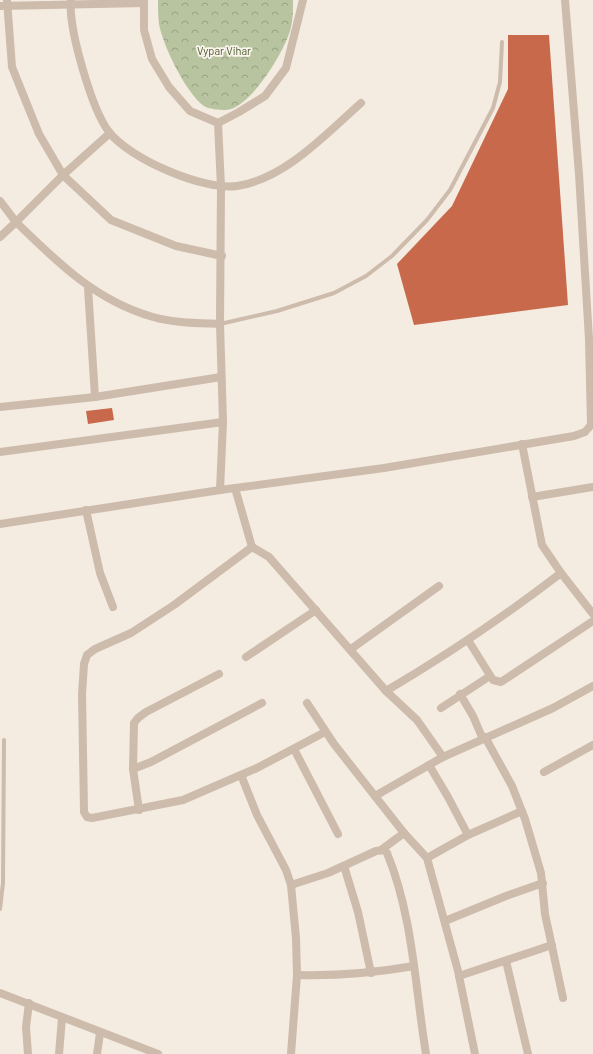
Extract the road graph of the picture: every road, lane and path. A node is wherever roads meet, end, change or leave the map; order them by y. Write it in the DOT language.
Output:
graph roads {
  1 [pos="302,0"];
  2 [pos="565,0"];
  3 [pos="70,2"];
  4 [pos="144,2"];
  5 [pos="5,4"];
  6 [pos="502,42"];
  7 [pos="361,102"];
  8 [pos="218,123"];
  9 [pos="110,133"];
  10 [pos="63,175"];
  11 [pos="221,187"];
  12 [pos="0,201"];
  13 [pos="3,211"];
  14 [pos="16,222"];
  15 [pos="0,237"];
  16 [pos="222,256"];
  17 [pos="589,276"];
  18 [pos="88,288"];
  19 [pos="220,324"];
  20 [pos="221,377"];
  21 [pos="95,397"];
  22 [pos="0,407"];
  23 [pos="223,422"];
  24 [pos="522,444"];
  25 [pos="0,452"];
  26 [pos="593,487"];
  27 [pos="235,488"];
  28 [pos="220,490"];
  29 [pos="532,497"];
  30 [pos="86,510"];
  31 [pos="0,524"];
  32 [pos="252,547"];
  33 [pos="561,573"];
  34 [pos="439,586"];
  35 [pos="112,607"];
  36 [pos="316,610"];
  37 [pos="593,614"];
  38 [pos="593,621"];
  39 [pos="468,640"];
  40 [pos="351,649"];
  41 [pos="246,657"];
  42 [pos="219,674"];
  43 [pos="490,676"];
  44 [pos="593,686"];
  45 [pos="386,691"];
  46 [pos="460,694"];
  47 [pos="262,703"];
  48 [pos="307,703"];
  49 [pos="441,708"];
  50 [pos="325,732"];
  51 [pos="485,737"];
  52 [pos="4,740"];
  53 [pos="593,745"];
  54 [pos="294,749"];
  55 [pos="443,757"];
  56 [pos="429,765"];
  57 [pos="133,769"];
  58 [pos="544,772"];
  59 [pos="241,775"];
  60 [pos="375,796"];
  61 [pos="139,810"];
  62 [pos="522,811"];
  63 [pos="404,833"];
  64 [pos="338,834"];
  65 [pos="468,835"];
  66 [pos="381,850"];
  67 [pos="427,858"];
  68 [pos="344,866"];
  69 [pos="542,883"];
  70 [pos="291,885"];
  71 [pos="0,909"];
  72 [pos="445,922"];
  73 [pos="552,945"];
  74 [pos="506,961"];
  75 [pos="414,966"];
  76 [pos="371,973"];
  77 [pos="297,975"];
  78 [pos="459,976"];
  79 [pos="0,993"];
  80 [pos="563,998"];
  81 [pos="29,1003"];
  82 [pos="62,1018"];
  83 [pos="100,1032"];
  84 [pos="143,1051"];
  85 [pos="28,1054"];
  86 [pos="59,1054"];
  87 [pos="97,1054"];
  88 [pos="158,1054"];
  89 [pos="291,1054"];
  90 [pos="426,1054"];
  91 [pos="475,1054"];
  92 [pos="528,1054"];
  1 -- 8 [label="street"];
  2 -- 17 [label="street"];
  3 -- 4 [label="street"];
  3 -- 5 [label="street"];
  3 -- 9 [label="street"];
  4 -- 8 [label="street"];
  5 -- 10 [label="street"];
  6 -- 19 [label="lane"];
  7 -- 11 [label="street"];
  8 -- 11 [label="street"];
  9 -- 10 [label="street"];
  9 -- 11 [label="street"];
  10 -- 14 [label="street"];
  10 -- 16 [label="street"];
  11 -- 16 [label="street"];
  12 -- 13 [label="street"];
  13 -- 14 [label="street"];
  14 -- 15 [label="street"];
  14 -- 18 [label="street"];
  16 -- 19 [label="street"];
  17 -- 24 [label="street"];
  18 -- 19 [label="street"];
  18 -- 21 [label="street"];
  19 -- 20 [label="street"];
  20 -- 21 [label="street"];
  20 -- 23 [label="street"];
  21 -- 22 [label="street"];
  23 -- 25 [label="street"];
  23 -- 28 [label="street"];
  24 -- 27 [label="street"];
  24 -- 29 [label="street"];
  26 -- 29 [label="street"];
  27 -- 28 [label="street"];
  27 -- 32 [label="street"];
  28 -- 30 [label="street"];
  29 -- 33 [label="street"];
  30 -- 31 [label="street"];
  30 -- 35 [label="street"];
  32 -- 36 [label="street"];
  32 -- 61 [label="street"];
  33 -- 37 [label="street"];
  33 -- 39 [label="street"];
  34 -- 40 [label="street"];
  36 -- 40 [label="street"];
  36 -- 41 [label="street"];
  38 -- 43 [label="street"];
  39 -- 43 [label="street"];
  39 -- 45 [label="street"];
  40 -- 45 [label="street"];
  42 -- 57 [label="street"];
  43 -- 46 [label="street"];
  44 -- 51 [label="street"];
  45 -- 55 [label="street"];
  46 -- 49 [label="street"];
  46 -- 51 [label="street"];
  47 -- 57 [label="street"];
  48 -- 50 [label="street"];
  50 -- 54 [label="street"];
  50 -- 60 [label="street"];
  51 -- 55 [label="street"];
  51 -- 62 [label="street"];
  52 -- 71 [label="lane"];
  53 -- 58 [label="street"];
  54 -- 59 [label="street"];
  54 -- 64 [label="street"];
  55 -- 56 [label="street"];
  56 -- 60 [label="street"];
  56 -- 65 [label="street"];
  57 -- 61 [label="street"];
  59 -- 61 [label="street"];
  59 -- 70 [label="street"];
  60 -- 63 [label="street"];
  62 -- 65 [label="street"];
  62 -- 69 [label="street"];
  63 -- 66 [label="street"];
  63 -- 67 [label="street"];
  65 -- 67 [label="street"];
  66 -- 68 [label="street"];
  66 -- 75 [label="street"];
  67 -- 72 [label="street"];
  68 -- 70 [label="street"];
  68 -- 76 [label="street"];
  69 -- 72 [label="street"];
  69 -- 73 [label="street"];
  70 -- 77 [label="street"];
  72 -- 78 [label="street"];
  73 -- 74 [label="street"];
  73 -- 80 [label="street"];
  74 -- 78 [label="street"];
  74 -- 92 [label="street"];
  75 -- 76 [label="street"];
  75 -- 90 [label="street"];
  76 -- 77 [label="street"];
  77 -- 89 [label="street"];
  78 -- 91 [label="street"];
  79 -- 81 [label="street"];
  81 -- 82 [label="street"];
  81 -- 85 [label="street"];
  82 -- 83 [label="street"];
  82 -- 86 [label="street"];
  83 -- 84 [label="street"];
  83 -- 87 [label="street"];
  84 -- 88 [label="street"];
}
